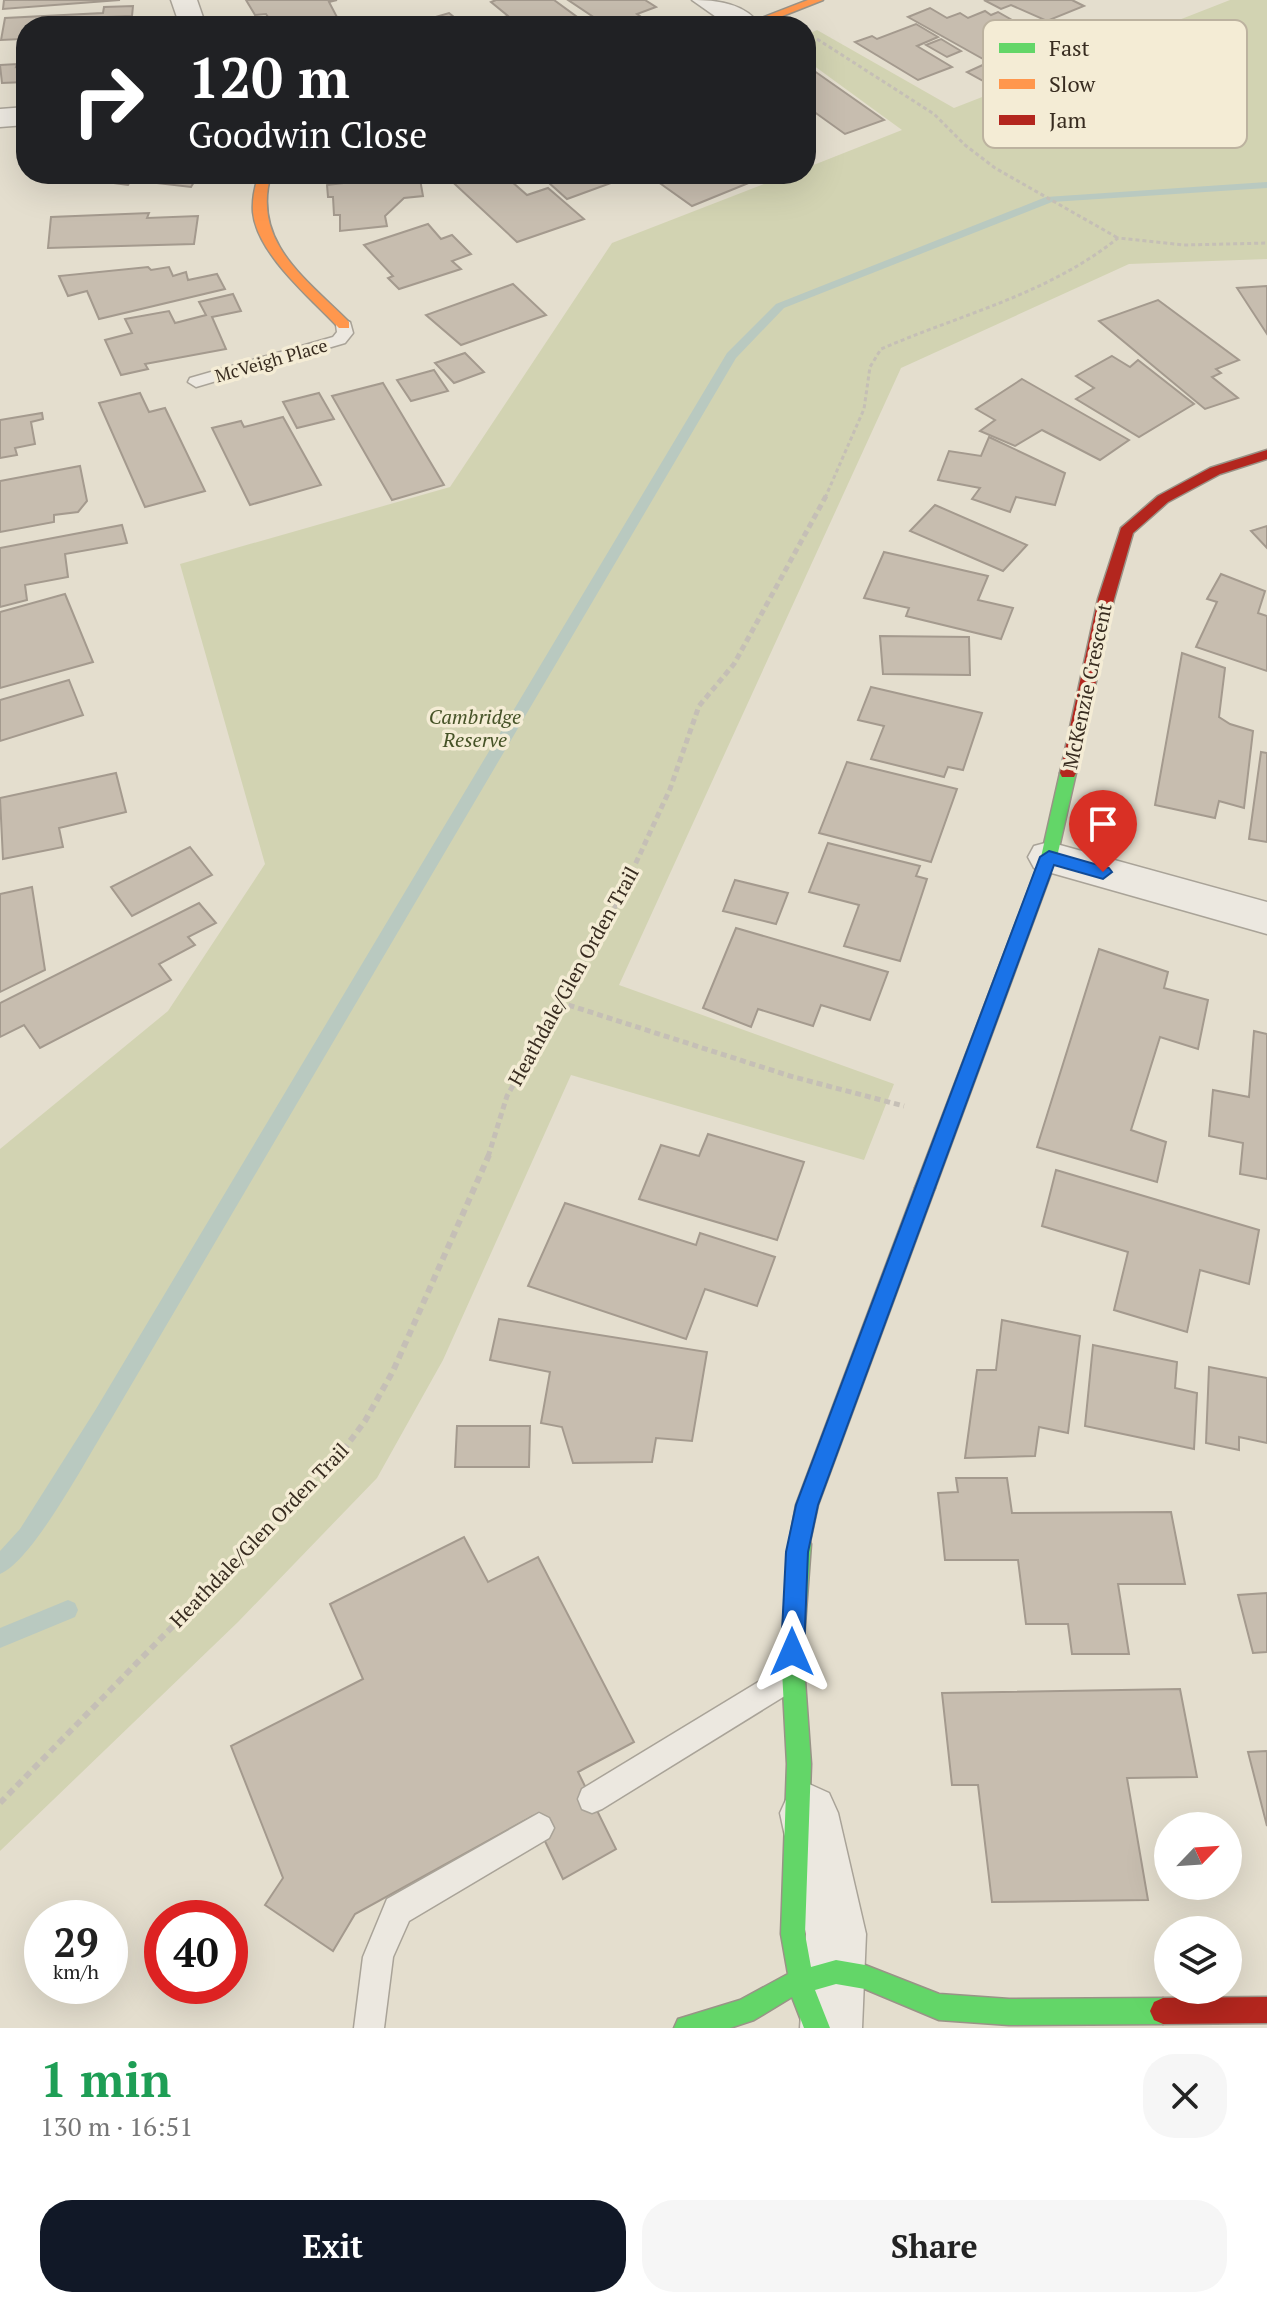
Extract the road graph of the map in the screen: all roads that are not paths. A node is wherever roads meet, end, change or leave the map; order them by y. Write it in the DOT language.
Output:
graph roads {
  1 [pos="705,0"];
  2 [pos="818,0"];
  3 [pos="731,16"];
  4 [pos="774,16"];
  5 [pos="262,184"];
  6 [pos="344,325"];
  7 [pos="196,382"];
  8 [pos="1267,454"];
  9 [pos="1049,857"];
  10 [pos="1267,918"];
  11 [pos="792,1676"];
  12 [pos="799,1776"];
  13 [pos="592,1799"];
  14 [pos="539,1828"];
  15 [pos="823,1994"];
  16 [pos="1267,2010"];
  17 [pos="369,2028"];
  18 [pos="687,2028"];
  19 [pos="817,2028"];
  1 -- 3 [label="street"];
  2 -- 4 [label="street"];
  5 -- 6 [label="street, McVeigh Place"];
  6 -- 7 [label="lane, McVeigh Place"];
  8 -- 9 [label="street, McKenzie Crescent"];
  9 -- 10 [label="street"];
  9 -- 11 [label="street, McKenzie Crescent"];
  11 -- 12 [label="street, McKenzie Crescent"];
  11 -- 13 [label="lane"];
  12 -- 15 [label="street, McKenzie Crescent"];
  14 -- 17 [label="lane"];
  15 -- 16 [label="street"];
  15 -- 18 [label="street"];
  15 -- 19 [label="street, McKenzie Crescent"];
}
